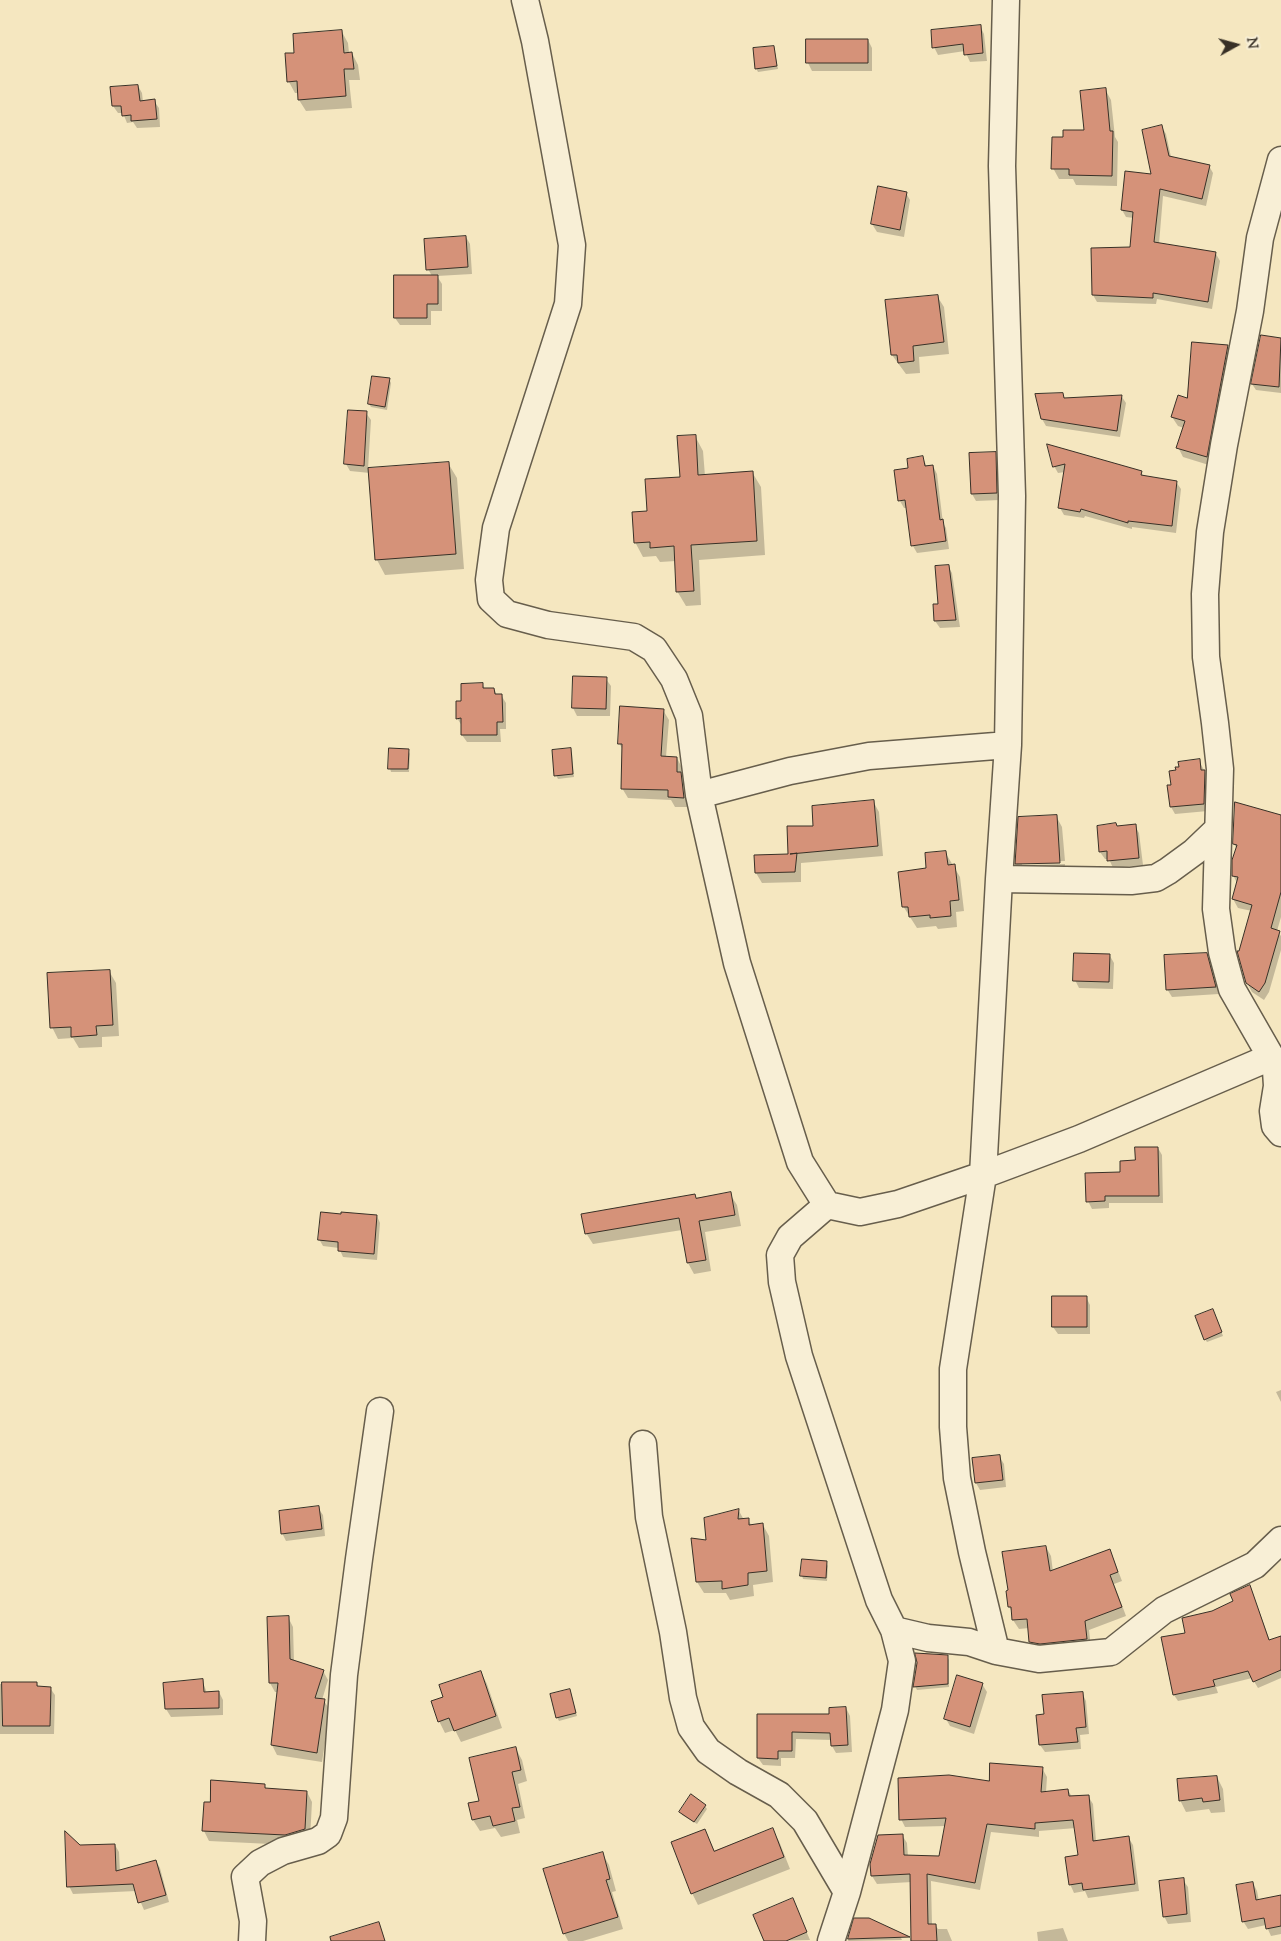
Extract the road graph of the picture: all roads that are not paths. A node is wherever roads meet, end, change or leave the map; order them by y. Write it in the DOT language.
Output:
graph roads {
  1 [pos="525,0"];
  2 [pos="1006,0"];
  3 [pos="1281,160"];
  4 [pos="1270,238"];
  5 [pos="1008,744"];
  6 [pos="699,796"];
  7 [pos="1217,830"];
  8 [pos="999,879"];
  9 [pos="1271,1056"];
  10 [pos="1281,1134"];
  11 [pos="983,1175"];
  12 [pos="827,1205"];
  13 [pos="380,1411"];
  14 [pos="643,1444"];
  15 [pos="1281,1540"];
  16 [pos="894,1630"];
  17 [pos="996,1651"];
  18 [pos="847,1892"];
  19 [pos="252,1941"];
  20 [pos="831,1941"];
  1 -- 6 [label="street"];
  2 -- 5 [label="street"];
  3 -- 4 [label="street"];
  4 -- 7 [label="street"];
  5 -- 6 [label="street"];
  5 -- 8 [label="street"];
  6 -- 12 [label="street"];
  7 -- 8 [label="street"];
  7 -- 9 [label="street"];
  8 -- 11 [label="street"];
  9 -- 10 [label="street"];
  9 -- 11 [label="street"];
  11 -- 12 [label="street"];
  11 -- 17 [label="street"];
  12 -- 16 [label="street"];
  13 -- 19 [label="street"];
  14 -- 18 [label="street"];
  15 -- 17 [label="street"];
  16 -- 17 [label="street"];
  16 -- 18 [label="street"];
  18 -- 20 [label="street"];
}
